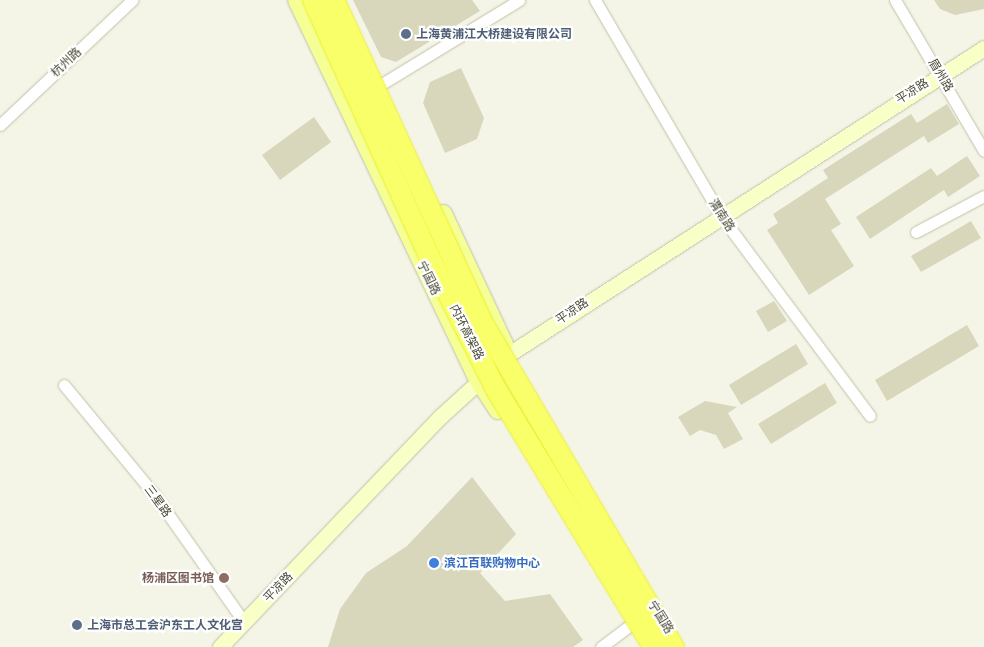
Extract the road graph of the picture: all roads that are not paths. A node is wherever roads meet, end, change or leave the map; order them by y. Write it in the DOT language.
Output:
graph roads {
  1 [pos="132,0"];
  2 [pos="297,0"];
  3 [pos="313,0"];
  4 [pos="334,0"];
  5 [pos="340,0"];
  6 [pos="520,0"];
  7 [pos="595,0"];
  8 [pos="895,0"];
  9 [pos="984,48"];
  10 [pos="940,73"];
  11 [pos="380,85"];
  12 [pos="0,125"];
  13 [pos="984,151"];
  14 [pos="984,196"];
  15 [pos="722,216"];
  16 [pos="916,232"];
  17 [pos="509,354"];
  18 [pos="478,379"];
  19 [pos="64,385"];
  20 [pos="870,416"];
  21 [pos="244,622"];
  22 [pos="630,624"];
  23 [pos="220,647"];
  24 [pos="601,647"];
  25 [pos="643,647"];
  26 [pos="653,647"];
  27 [pos="674,647"];
  28 [pos="680,647"];
  1 -- 12 [label="street, 杭州路"];
  2 -- 18 [label="main road, 宁国路"];
  3 -- 26 [label="highway, 内环高架路, bridge"];
  4 -- 27 [label="highway, 内环高架路, bridge"];
  5 -- 11 [label="main road, 宁国路"];
  6 -- 11 [label="street"];
  7 -- 15 [label="street, 渭南路"];
  8 -- 10 [label="street, 眉州路"];
  9 -- 10 [label="main road, 平凉路"];
  10 -- 13 [label="street, 眉州路"];
  10 -- 15 [label="main road, 平凉路"];
  11 -- 17 [label="main road, 宁国路"];
  14 -- 16 [label="street"];
  15 -- 17 [label="main road, 平凉路"];
  15 -- 20 [label="street, 渭南路"];
  17 -- 18 [label="main road, 平凉路"];
  17 -- 28 [label="main road, 宁国路"];
  18 -- 21 [label="main road, 平凉路"];
  18 -- 22 [label="main road, 宁国路"];
  19 -- 21 [label="street, 三星路"];
  21 -- 23 [label="main road, 平凉路"];
  22 -- 24 [label="street"];
  22 -- 25 [label="main road, 宁国路"];
}
